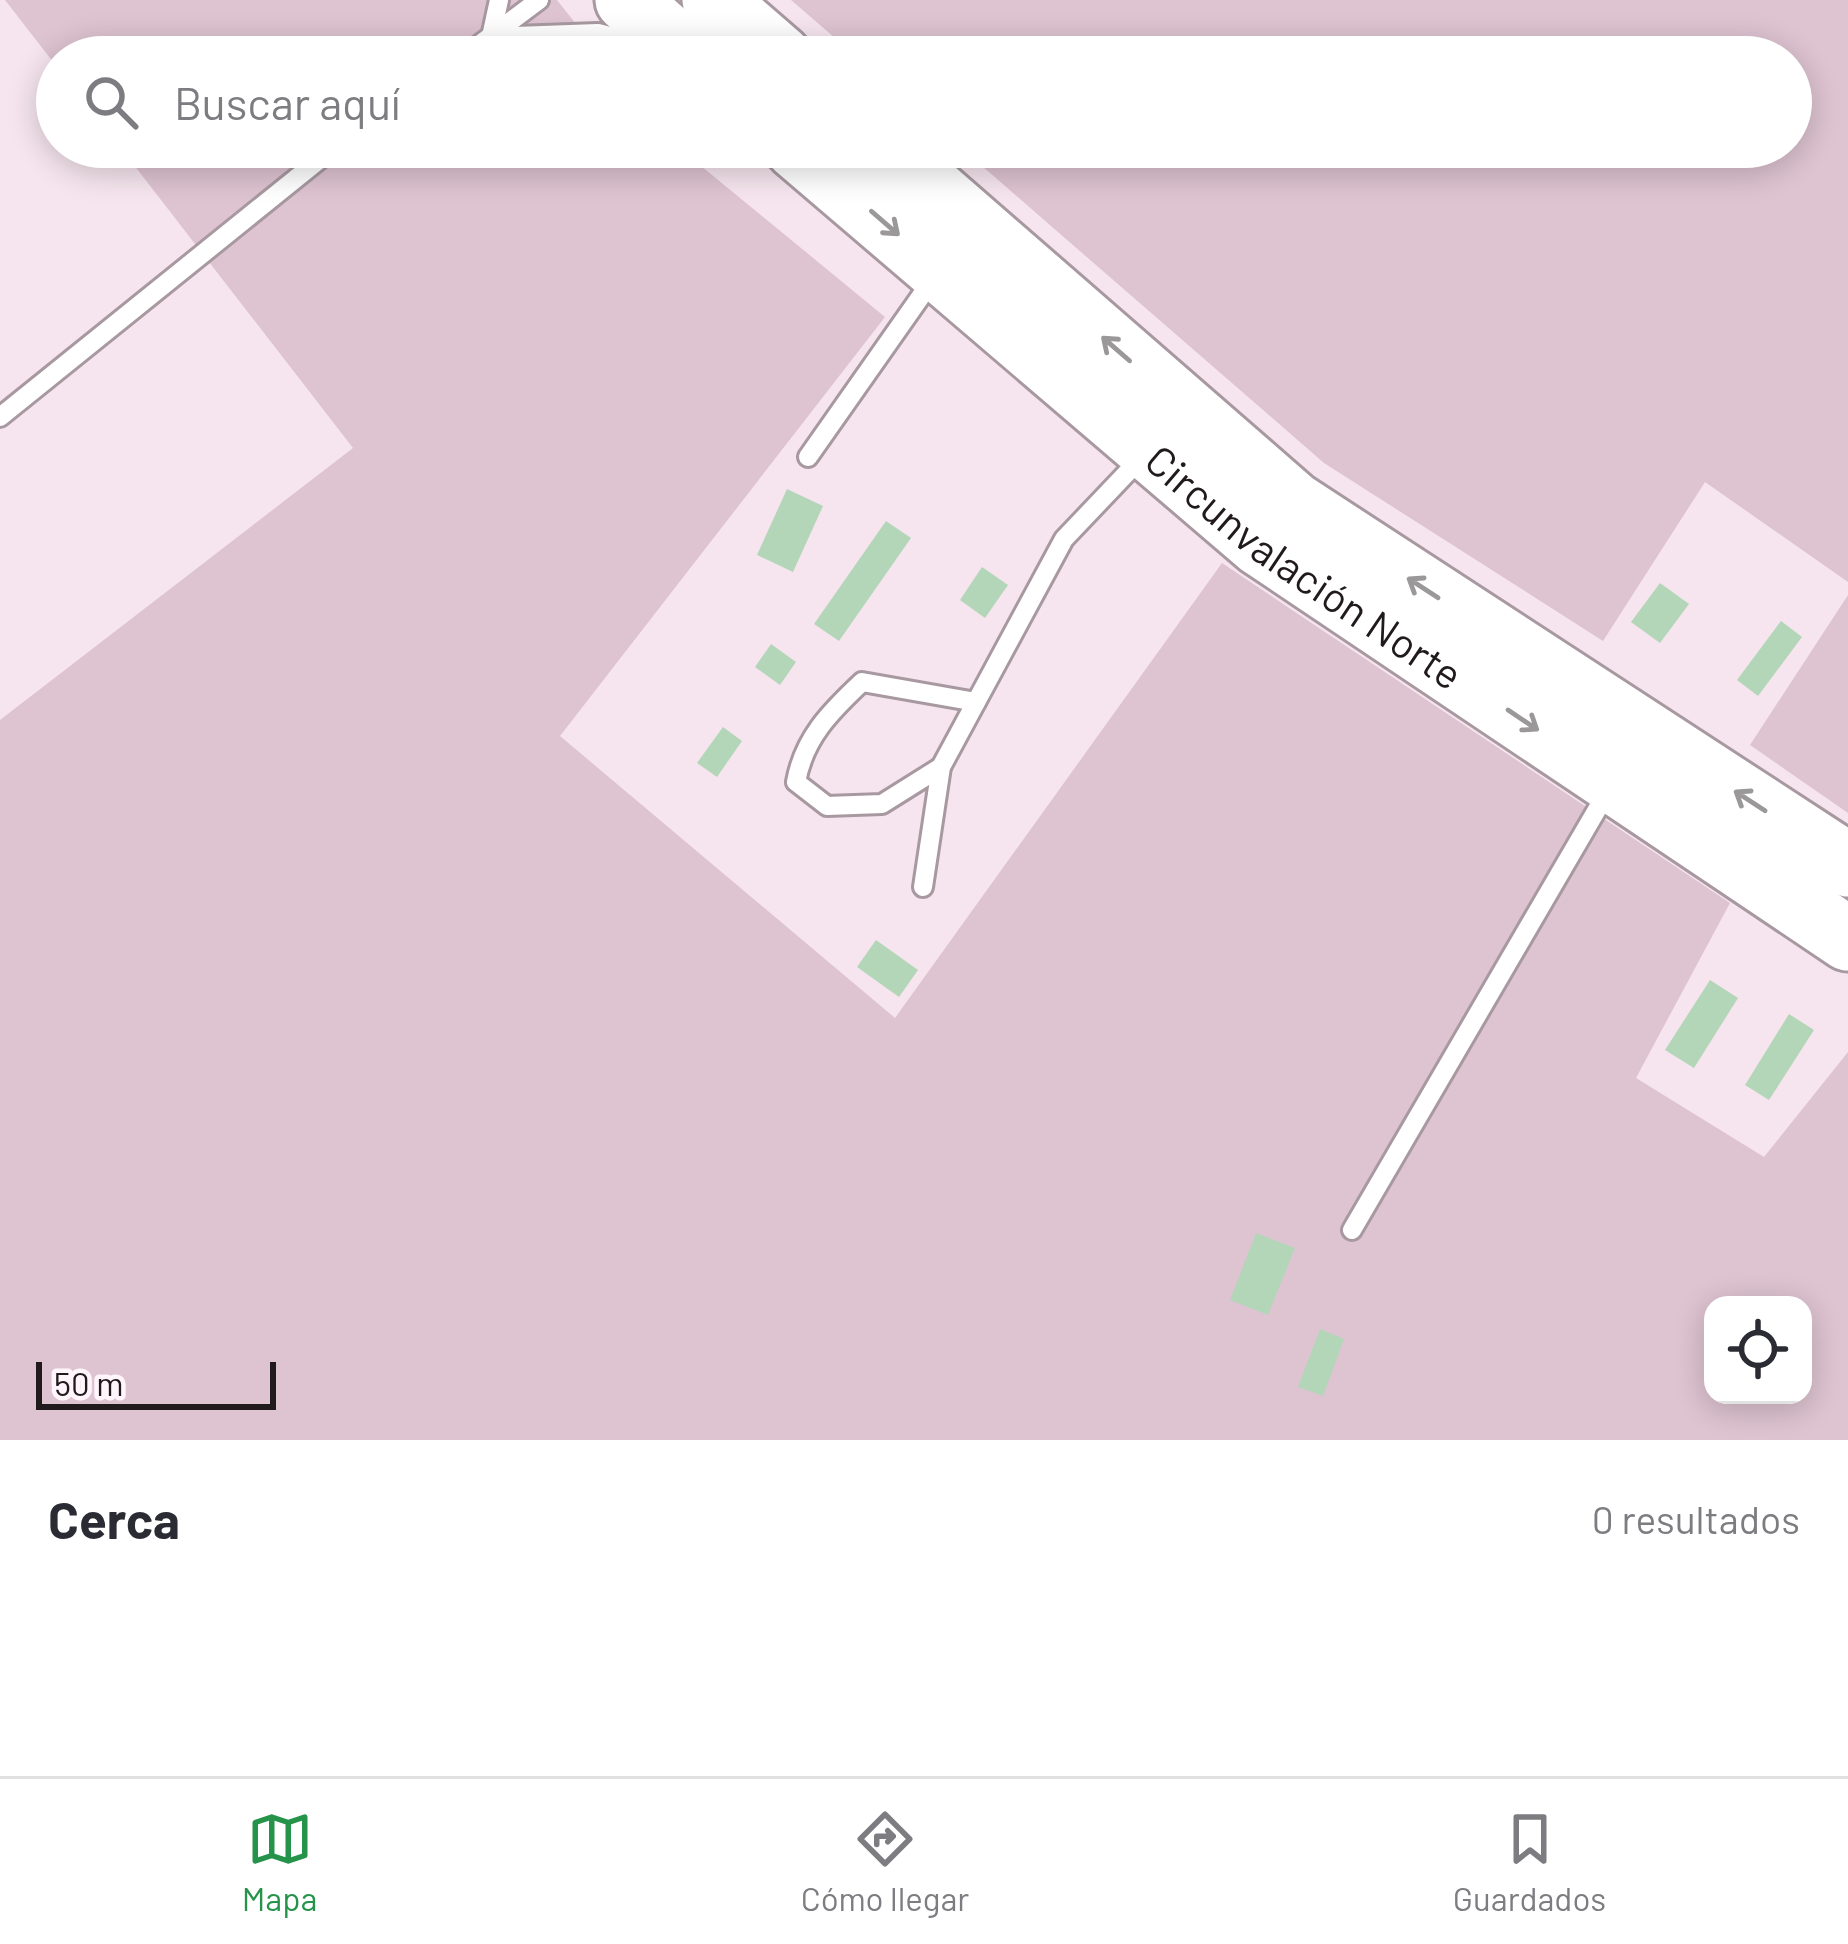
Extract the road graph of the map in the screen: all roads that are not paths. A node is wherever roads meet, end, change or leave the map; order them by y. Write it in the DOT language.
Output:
graph roads {
  1 [pos="499,0"];
  2 [pos="539,0"];
  3 [pos="627,0"];
  4 [pos="714,0"];
  5 [pos="491,36"];
  6 [pos="494,36"];
  7 [pos="534,36"];
  8 [pos="610,36"];
  9 [pos="668,36"];
  10 [pos="756,36"];
  11 [pos="308,168"];
  12 [pos="821,168"];
  13 [pos="908,168"];
  14 [pos="939,269"];
  15 [pos="0,417"];
  16 [pos="1149,449"];
  17 [pos="808,457"];
  18 [pos="976,702"];
  19 [pos="940,766"];
  20 [pos="1613,781"];
  21 [pos="1848,865"];
  22 [pos="923,886"];
  23 [pos="1848,939"];
  24 [pos="1352,1230"];
  1 -- 5 [label="lane"];
  2 -- 6 [label="lane"];
  3 -- 9 [label="highway"];
  4 -- 10 [label="highway"];
  7 -- 8 [label="lane"];
  11 -- 15 [label="lane"];
  12 -- 14 [label="highway, Circunvalación Norte, one-way"];
  21 -- 13 [label="highway, Circunvalación Norte, one-way"];
  14 -- 16 [label="highway, Circunvalación Norte"];
  14 -- 17 [label="lane"];
  16 -- 18 [label="lane"];
  16 -- 20 [label="highway, Circunvalación Norte, one-way"];
  18 -- 19 [label="lane"];
  18 -- 19 [label="lane"];
  19 -- 22 [label="lane"];
  20 -- 23 [label="highway, Circunvalación Norte"];
  20 -- 24 [label="lane"];
}
